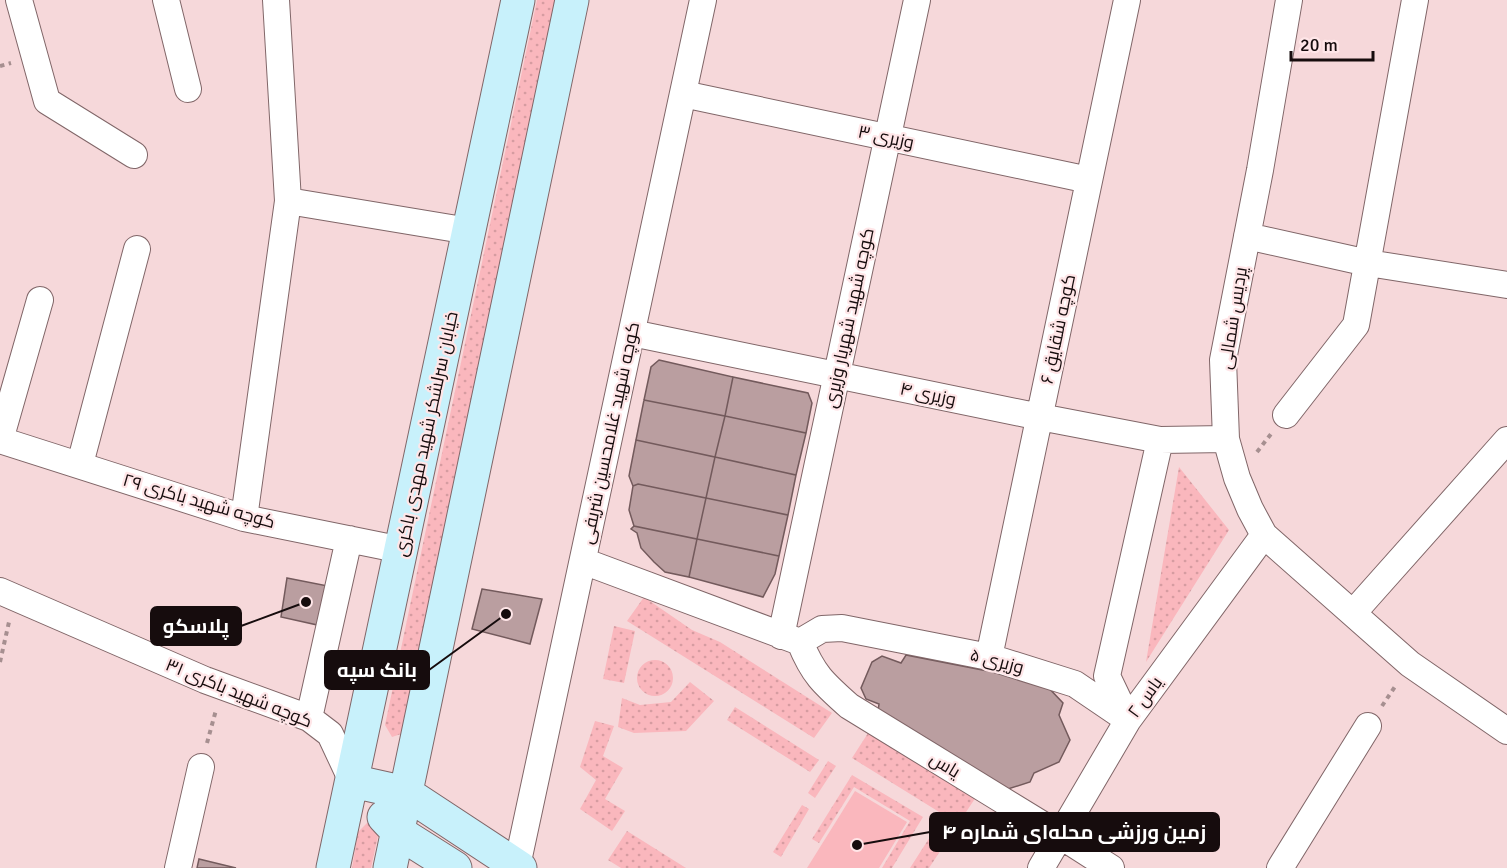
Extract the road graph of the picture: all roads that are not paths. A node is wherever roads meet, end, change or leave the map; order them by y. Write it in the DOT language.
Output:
graph roads {
  1 [pos="19,0"];
  2 [pos="166,0"];
  3 [pos="276,0"];
  4 [pos="518,0"];
  5 [pos="572,0"];
  6 [pos="703,0"];
  7 [pos="917,0"];
  8 [pos="1127,0"];
  9 [pos="1289,0"];
  10 [pos="1415,0"];
  11 [pos="188,89"];
  12 [pos="683,94"];
  13 [pos="888,137"];
  14 [pos="134,155"];
  15 [pos="1089,180"];
  16 [pos="288,201"];
  17 [pos="469,231"];
  18 [pos="1248,236"];
  19 [pos="137,249"];
  20 [pos="1368,263"];
  21 [pos="1507,285"];
  22 [pos="40,300"];
  23 [pos="632,333"];
  24 [pos="837,376"];
  25 [pos="1286,415"];
  26 [pos="1040,417"];
  27 [pos="1226,439"];
  28 [pos="0,440"];
  29 [pos="1160,440"];
  30 [pos="1507,440"];
  31 [pos="80,464"];
  32 [pos="244,518"];
  33 [pos="1264,535"];
  34 [pos="349,539"];
  35 [pos="402,550"];
  36 [pos="583,561"];
  37 [pos="7,593"];
  38 [pos="1353,614"];
  39 [pos="791,639"];
  40 [pos="989,657"];
  41 [pos="309,718"];
  42 [pos="1128,720"];
  43 [pos="1504,723"];
  44 [pos="1368,726"];
  45 [pos="201,767"];
  46 [pos="352,781"];
  47 [pos="406,793"];
  48 [pos="398,832"];
  49 [pos="1061,836"];
  50 [pos="519,867"];
  51 [pos="178,868"];
  52 [pos="333,868"];
  53 [pos="390,868"];
  54 [pos="455,868"];
  55 [pos="1041,868"];
  56 [pos="1111,868"];
  57 [pos="1280,868"];
  1 -- 14 [label="street"];
  2 -- 11 [label="street"];
  3 -- 16 [label="street"];
  4 -- 17 [label="main road, خیابان سرلشکر شهید مهدی باکری"];
  5 -- 47 [label="main road"];
  6 -- 12 [label="street, کوچه شهید غلامحسین شریفی"];
  7 -- 13 [label="street, کوچه شهید شهریار وزیری"];
  8 -- 15 [label="street, کوچه شقایق ۶"];
  9 -- 18 [label="street, پردیس شمالی"];
  10 -- 20 [label="street"];
  12 -- 13 [label="street, وزیری ۳"];
  12 -- 23 [label="street, کوچه شهید غلامحسین شریفی"];
  13 -- 15 [label="street, وزیری ۳"];
  13 -- 24 [label="street, کوچه شهید شهریار وزیری"];
  15 -- 26 [label="street, کوچه شقایق ۶"];
  16 -- 17 [label="street"];
  16 -- 32 [label="street"];
  17 -- 35 [label="main road, خیابان سرلشکر شهید مهدی باکری"];
  18 -- 20 [label="street"];
  18 -- 27 [label="street, پردیس شمالی"];
  19 -- 31 [label="street"];
  20 -- 21 [label="street"];
  20 -- 25 [label="street"];
  22 -- 28 [label="street"];
  23 -- 24 [label="street, وزیری ۴"];
  23 -- 36 [label="street, کوچه شهید غلامحسین شریفی"];
  24 -- 26 [label="street, وزیری ۴"];
  24 -- 39 [label="street, کوچه شهید شهریار وزیری"];
  26 -- 29 [label="street, وزیری ۴"];
  26 -- 40 [label="street, کوچه شقایق ۶"];
  27 -- 29 [label="street, وزیری ۴"];
  27 -- 33 [label="street, پردیس شمالی"];
  28 -- 31 [label="street, کوچه شهید باکری ۲۹"];
  29 -- 42 [label="street"];
  30 -- 38 [label="street"];
  31 -- 32 [label="street, کوچه شهید باکری ۲۹"];
  32 -- 34 [label="street, کوچه شهید باکری ۲۹"];
  33 -- 38 [label="street, پردیس شمالی"];
  33 -- 42 [label="street, یاس ۲"];
  34 -- 35 [label="street, کوچه شهید باکری ۲۹"];
  34 -- 41 [label="street"];
  35 -- 46 [label="main road, خیابان سرلشکر شهید مهدی باکری"];
  36 -- 39 [label="street"];
  36 -- 50 [label="street, کوچه شهید غلامحسین شریفی"];
  37 -- 41 [label="street, کوچه شهید باکری ۳۱"];
  38 -- 43 [label="street, پردیس شمالی"];
  39 -- 40 [label="street, وزیری ۵"];
  39 -- 49 [label="street, یاس"];
  40 -- 42 [label="street, وزیری ۵"];
  41 -- 46 [label="street, کوچه شهید باکری ۳۱"];
  42 -- 49 [label="street, یاس ۲"];
  44 -- 57 [label="street"];
  45 -- 51 [label="street"];
  46 -- 47 [label="main road"];
  46 -- 48 [label="main road"];
  46 -- 52 [label="main road, خیابان سرلشکر شهید مهدی باکری"];
  47 -- 48 [label="main road"];
  47 -- 50 [label="main road"];
  48 -- 53 [label="main road"];
  48 -- 54 [label="main road"];
  49 -- 55 [label="street, یاس ۲"];
  49 -- 56 [label="street, یاس"];
}
